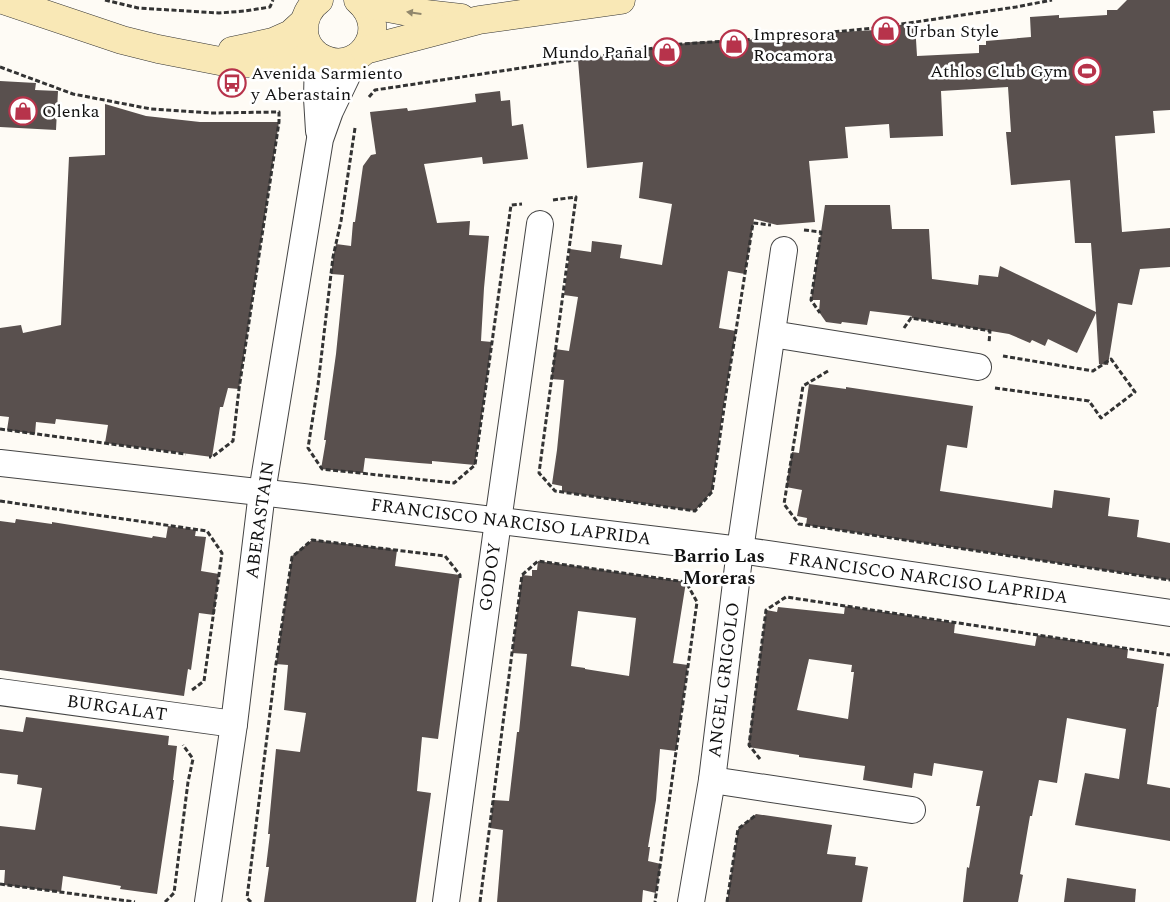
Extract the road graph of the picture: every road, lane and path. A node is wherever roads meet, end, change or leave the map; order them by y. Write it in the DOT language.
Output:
graph roads {
  1 [pos="3,0"];
  2 [pos="105,0"];
  3 [pos="273,0"];
  4 [pos="621,0"];
  5 [pos="1052,0"];
  6 [pos="360,2"];
  7 [pos="310,9"];
  8 [pos="479,20"];
  9 [pos="361,53"];
  10 [pos="316,54"];
  11 [pos="194,55"];
  12 [pos="0,66"];
  13 [pos="369,97"];
  14 [pos="356,120"];
  15 [pos="320,139"];
  16 [pos="551,200"];
  17 [pos="533,214"];
  18 [pos="786,235"];
  19 [pos="823,317"];
  20 [pos="900,333"];
  21 [pos="772,334"];
  22 [pos="988,356"];
  23 [pos="829,371"];
  24 [pos="995,388"];
  25 [pos="0,429"];
  26 [pos="190,454"];
  27 [pos="206,456"];
  28 [pos="0,463"];
  29 [pos="262,492"];
  30 [pos="0,501"];
  31 [pos="498,521"];
  32 [pos="740,550"];
  33 [pos="460,575"];
  34 [pos="1170,580"];
  35 [pos="1170,613"];
  36 [pos="1170,655"];
  37 [pos="204,681"];
  38 [pos="0,692"];
  39 [pos="234,724"];
  40 [pos="182,745"];
  41 [pos="765,765"];
  42 [pos="712,780"];
  43 [pos="912,810"];
  44 [pos="756,814"];
  45 [pos="0,884"];
  46 [pos="135,902"];
  47 [pos="165,902"];
  48 [pos="208,902"];
  49 [pos="250,902"];
  50 [pos="446,902"];
  51 [pos="480,902"];
  52 [pos="655,902"];
  53 [pos="691,902"];
  54 [pos="727,902"];
  1 -- 11 [label="street"];
  2 -- 3 [label="path"];
  4 -- 8 [label="street"];
  5 -- 13 [label="path"];
  8 -- 6 [label="street, one-way"];
  6 -- 9 [label="street"];
  7 -- 10 [label="street"];
  7 -- 11 [label="street"];
  8 -- 9 [label="street"];
  9 -- 10 [label="street"];
  9 -- 15 [label="street, ABERASTAIN"];
  10 -- 11 [label="street"];
  10 -- 15 [label="street, ABERASTAIN"];
  12 -- 27 [label="path"];
  14 -- 17 [label="path"];
  15 -- 29 [label="street, ABERASTAIN"];
  16 -- 18 [label="path"];
  17 -- 31 [label="street, GODOY"];
  18 -- 19 [label="path"];
  18 -- 21 [label="street, ANGEL GRIGOLO"];
  20 -- 22 [label="path"];
  21 -- 22 [label="street"];
  21 -- 32 [label="street, ANGEL GRIGOLO"];
  22 -- 24 [label="path"];
  23 -- 34 [label="path"];
  25 -- 26 [label="path"];
  28 -- 29 [label="street, FRANCISCO NARCISO LAPRIDA"];
  29 -- 31 [label="street, FRANCISCO NARCISO LAPRIDA"];
  29 -- 39 [label="street, ABERASTAIN"];
  30 -- 37 [label="path"];
  31 -- 32 [label="street, FRANCISCO NARCISO LAPRIDA"];
  31 -- 50 [label="street, GODOY"];
  32 -- 35 [label="street, FRANCISCO NARCISO LAPRIDA"];
  32 -- 42 [label="street, ANGEL GRIGOLO"];
  33 -- 49 [label="path"];
  36 -- 41 [label="path"];
  38 -- 39 [label="street, BURGALAT"];
  39 -- 48 [label="street, ABERASTAIN"];
  40 -- 47 [label="path"];
  42 -- 43 [label="street"];
  42 -- 53 [label="street, ANGEL GRIGOLO"];
  44 -- 54 [label="path"];
  45 -- 46 [label="path"];
  51 -- 52 [label="path"];
}
